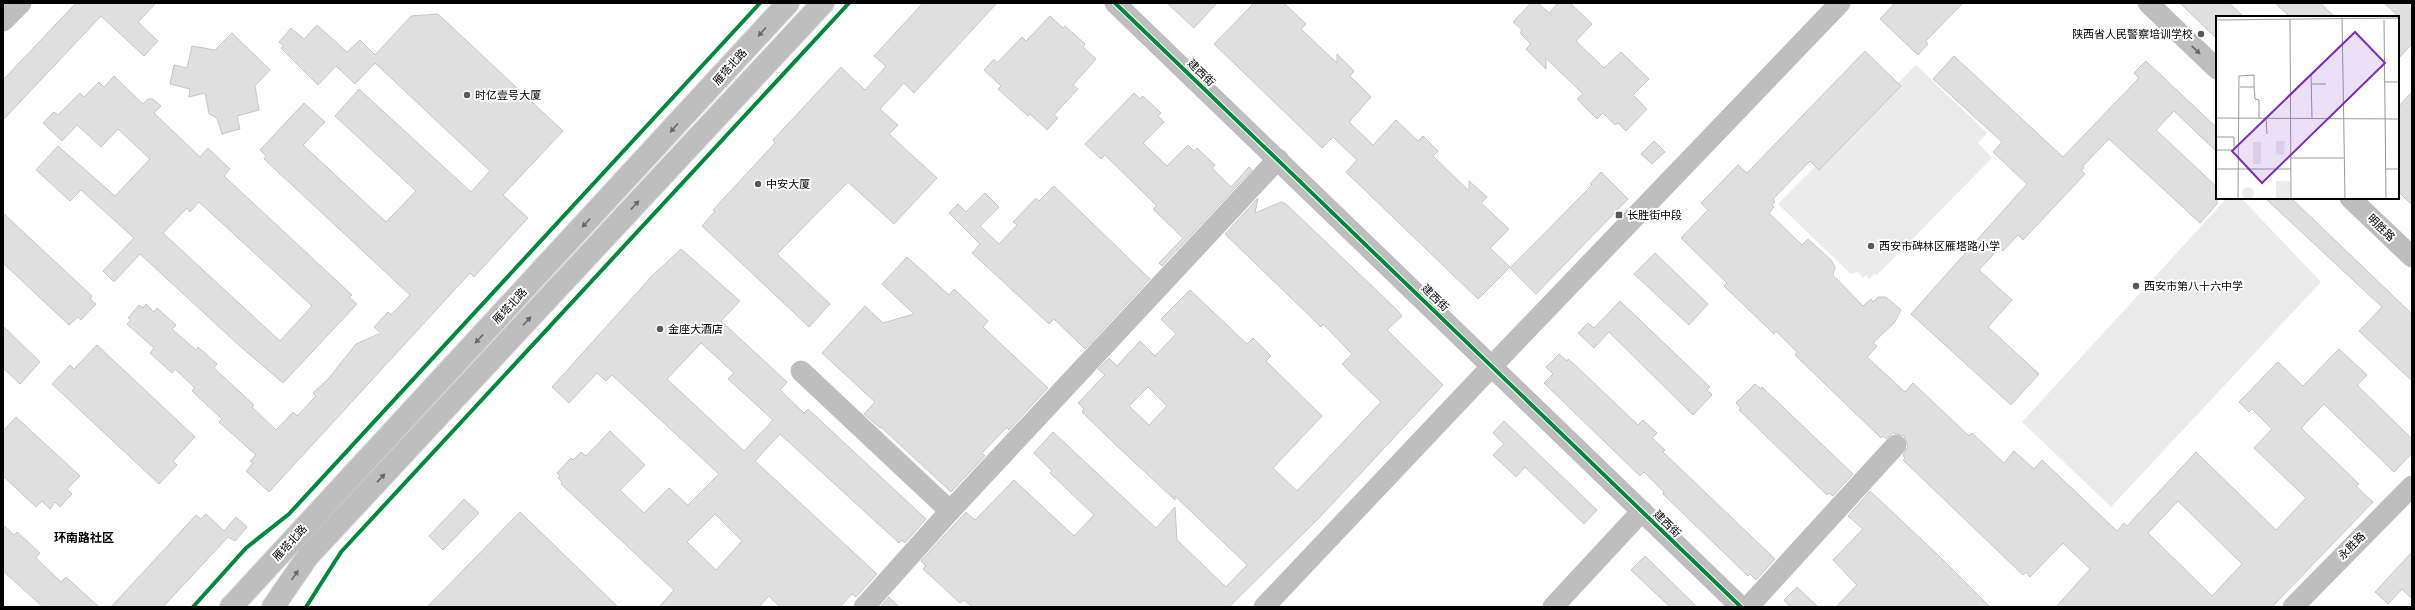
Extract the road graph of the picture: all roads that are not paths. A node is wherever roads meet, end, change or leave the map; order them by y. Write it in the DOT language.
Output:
graph roads {
  1 [pos="21,3"];
  2 [pos="788,3"];
  3 [pos="823,3"];
  4 [pos="1115,3"];
  5 [pos="1840,3"];
  6 [pos="2148,3"];
  7 [pos="3,22"];
  8 [pos="2216,68"];
  9 [pos="1278,159"];
  10 [pos="2351,199"];
  11 [pos="2412,257"];
  12 [pos="1492,366"];
  13 [pos="801,371"];
  14 [pos="1896,445"];
  15 [pos="2412,486"];
  16 [pos="950,511"];
  17 [pos="1642,511"];
  18 [pos="231,607"];
  19 [pos="273,607"];
  20 [pos="864,607"];
  21 [pos="1264,607"];
  22 [pos="1553,607"];
  23 [pos="1741,607"];
  24 [pos="1748,607"];
  25 [pos="2293,607"];
  1 -- 7 [label="street"];
  2 -- 18 [label="main road, 雁塔北路, one-way"];
  19 -- 3 [label="main road, 雁塔北路, one-way"];
  4 -- 9 [label="street, 建西街"];
  5 -- 12 [label="street"];
  6 -- 8 [label="street, one-way"];
  9 -- 12 [label="street, 建西街"];
  9 -- 16 [label="street"];
  10 -- 11 [label="street, 明胜路"];
  12 -- 17 [label="street, 建西街"];
  12 -- 21 [label="street"];
  13 -- 16 [label="street"];
  14 -- 24 [label="street"];
  15 -- 25 [label="street, 永胜路"];
  16 -- 20 [label="street"];
  17 -- 22 [label="street"];
  17 -- 23 [label="street, 建西街"];
}
